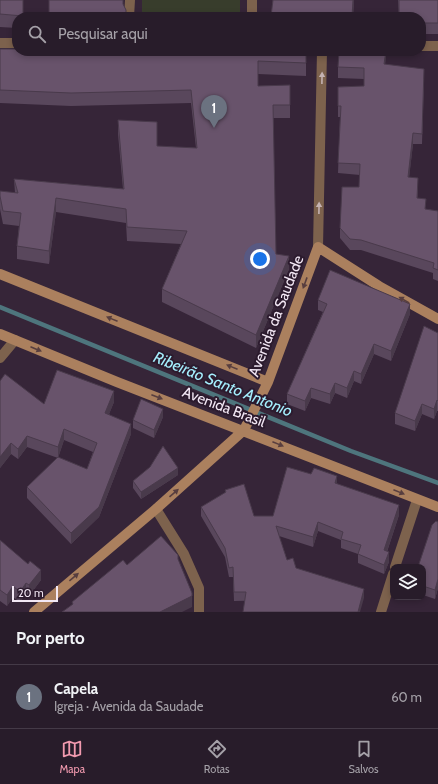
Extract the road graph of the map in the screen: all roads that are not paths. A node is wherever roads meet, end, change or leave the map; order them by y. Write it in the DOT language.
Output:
graph roads {
  1 [pos="130,0"];
  2 [pos="252,0"];
  3 [pos="130,12"];
  4 [pos="252,12"];
  5 [pos="0,43"];
  6 [pos="12,43"];
  7 [pos="426,46"];
  8 [pos="438,46"];
  9 [pos="322,56"];
  10 [pos="318,247"];
  11 [pos="0,274"];
  12 [pos="438,319"];
  13 [pos="0,334"];
  14 [pos="14,340"];
  15 [pos="0,358"];
  16 [pos="268,382"];
  17 [pos="244,430"];
  18 [pos="418,500"];
  19 [pos="438,507"];
  20 [pos="156,509"];
  21 [pos="396,564"];
  22 [pos="390,584"];
  23 [pos="34,612"];
  24 [pos="199,612"];
  25 [pos="381,612"];
  1 -- 3 [label="street"];
  2 -- 4 [label="street"];
  5 -- 6 [label="street"];
  7 -- 8 [label="street"];
  10 -- 9 [label="street, Avenida da Saudade, one-way"];
  12 -- 10 [label="main road, one-way"];
  10 -- 16 [label="main road, Avenida da Saudade, one-way"];
  16 -- 11 [label="main road, one-way"];
  13 -- 14 [label="main road, Avenida Brasil"];
  14 -- 15 [label="street"];
  14 -- 17 [label="main road, Avenida Brasil, one-way"];
  16 -- 17 [label="main road, Avenida da Saudade"];
  17 -- 18 [label="main road, Avenida Brasil, one-way"];
  20 -- 17 [label="main road, Avenida da Saudade, one-way"];
  18 -- 19 [label="main road, Avenida Brasil"];
  18 -- 21 [label="street"];
  23 -- 20 [label="main road, Avenida da Saudade, one-way"];
  20 -- 24 [label="street"];
  22 -- 25 [label="street"];
}
